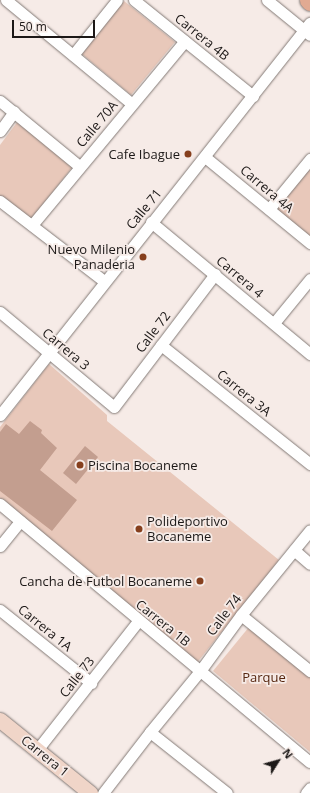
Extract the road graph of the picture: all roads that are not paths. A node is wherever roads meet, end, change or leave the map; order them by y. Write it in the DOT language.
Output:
graph roads {
  1 [pos="117,0"];
  2 [pos="134,0"];
  3 [pos="267,0"];
  4 [pos="10,1"];
  5 [pos="308,30"];
  6 [pos="185,42"];
  7 [pos="73,55"];
  8 [pos="252,96"];
  9 [pos="0,101"];
  10 [pos="132,104"];
  11 [pos="14,112"];
  12 [pos="0,131"];
  13 [pos="205,156"];
  14 [pos="310,159"];
  15 [pos="80,166"];
  16 [pos="0,201"];
  17 [pos="269,209"];
  18 [pos="151,222"];
  19 [pos="32,225"];
  20 [pos="310,243"];
  21 [pos="214,274"];
  22 [pos="310,279"];
  23 [pos="104,281"];
  24 [pos="0,312"];
  25 [pos="274,323"];
  26 [pos="161,344"];
  27 [pos="48,352"];
  28 [pos="310,354"];
  29 [pos="114,407"];
  30 [pos="2,409"];
  31 [pos="310,464"];
  32 [pos="0,504"];
  33 [pos="20,521"];
  34 [pos="310,530"];
  35 [pos="0,546"];
  36 [pos="294,550"];
  37 [pos="310,564"];
  38 [pos="0,610"];
  39 [pos="241,614"];
  40 [pos="138,621"];
  41 [pos="200,671"];
  42 [pos="310,671"];
  43 [pos="91,683"];
  44 [pos="0,720"];
  45 [pos="150,732"];
  46 [pos="36,750"];
  47 [pos="310,762"];
  48 [pos="310,788"];
  49 [pos="90,793"];
  50 [pos="103,793"];
  51 [pos="227,793"];
  52 [pos="306,793"];
  1 -- 7 [label="street"];
  2 -- 6 [label="street, Carrera 4B"];
  3 -- 5 [label="street"];
  4 -- 7 [label="street"];
  5 -- 8 [label="street, Calle 71"];
  6 -- 8 [label="street, Carrera 4B"];
  6 -- 10 [label="street, Calle 70A"];
  7 -- 10 [label="street"];
  8 -- 13 [label="street, Calle 71"];
  9 -- 11 [label="street"];
  10 -- 15 [label="street, Calle 70A"];
  11 -- 12 [label="street"];
  11 -- 15 [label="street"];
  13 -- 17 [label="street, Carrera 4A"];
  13 -- 18 [label="street, Calle 71"];
  14 -- 17 [label="street"];
  15 -- 19 [label="street, Calle 70A"];
  16 -- 19 [label="street"];
  17 -- 20 [label="street, Carrera 4A"];
  18 -- 21 [label="street, Carrera 4"];
  18 -- 23 [label="street, Calle 71"];
  19 -- 23 [label="street"];
  21 -- 25 [label="street, Carrera 4"];
  21 -- 26 [label="street, Calle 72"];
  22 -- 25 [label="street"];
  23 -- 27 [label="street, Calle 71"];
  24 -- 27 [label="street, Carrera 3"];
  25 -- 28 [label="street, Carrera 4"];
  26 -- 29 [label="street, Calle 72"];
  26 -- 31 [label="street, Carrera 3A"];
  27 -- 29 [label="street, Carrera 3"];
  27 -- 30 [label="street, Calle 71"];
  32 -- 33 [label="street, Carrera 1B"];
  33 -- 35 [label="street"];
  33 -- 40 [label="street, Carrera 1B"];
  34 -- 36 [label="street, Calle 74"];
  36 -- 37 [label="street"];
  36 -- 39 [label="street, Calle 74"];
  38 -- 43 [label="street, Carrera 1A"];
  39 -- 41 [label="street, Calle 74"];
  39 -- 42 [label="street"];
  40 -- 41 [label="street, Carrera 1B"];
  40 -- 43 [label="street, Calle 73"];
  41 -- 45 [label="street, Calle 74"];
  41 -- 47 [label="street, Carrera 1B"];
  43 -- 46 [label="street, Calle 73"];
  44 -- 46 [label="street, Carrera 1"];
  45 -- 50 [label="street, Calle 74"];
  45 -- 51 [label="street"];
  46 -- 49 [label="street, Carrera 1"];
  48 -- 52 [label="street"];
}
